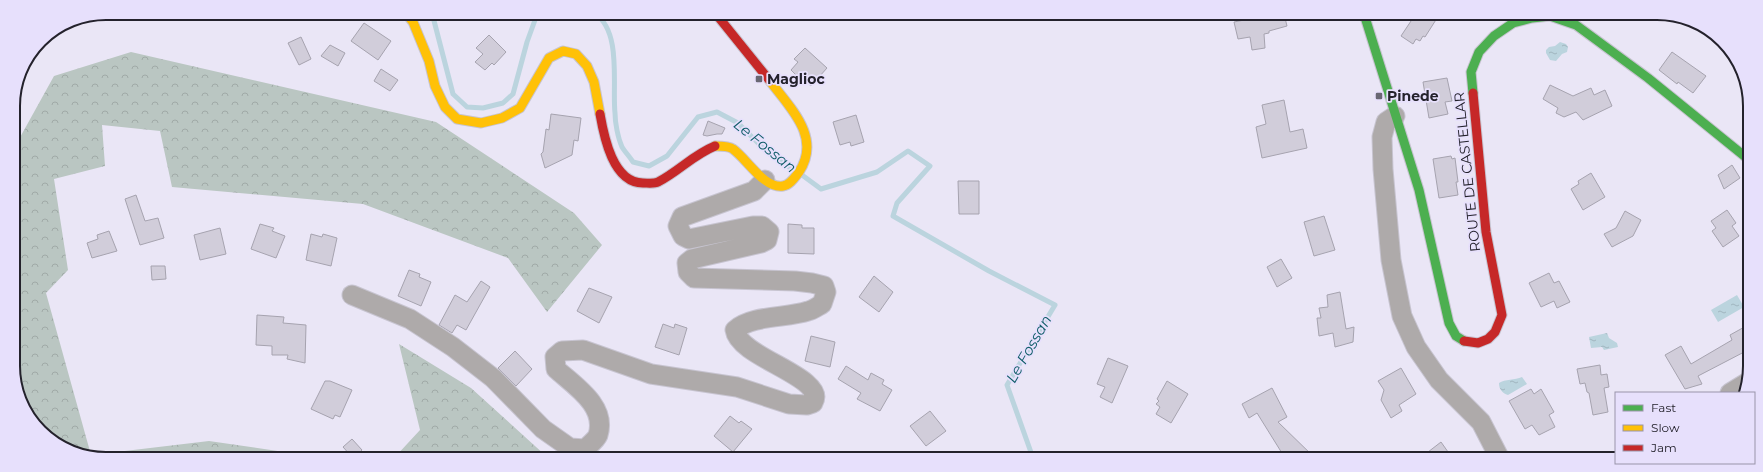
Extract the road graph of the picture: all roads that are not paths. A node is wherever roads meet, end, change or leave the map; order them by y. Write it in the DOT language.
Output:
graph roads {
  1 [pos="411,20"];
  2 [pos="721,20"];
  3 [pos="1366,20"];
  4 [pos="1524,20"];
  5 [pos="1562,20"];
  6 [pos="1395,116"];
  7 [pos="1743,155"];
  8 [pos="765,180"];
  9 [pos="352,295"];
  10 [pos="584,452"];
  11 [pos="588,452"];
  12 [pos="1497,452"];
  1 -- 8 [label="street"];
  2 -- 8 [label="street"];
  3 -- 6 [label="street, ROUTE DE CASTELLAR"];
  4 -- 6 [label="street, ROUTE DE CASTELLAR"];
  5 -- 7 [label="street, ROUTE DE CASTELLAR"];
  6 -- 12 [label="street"];
  8 -- 11 [label="street"];
  9 -- 10 [label="street"];
}
